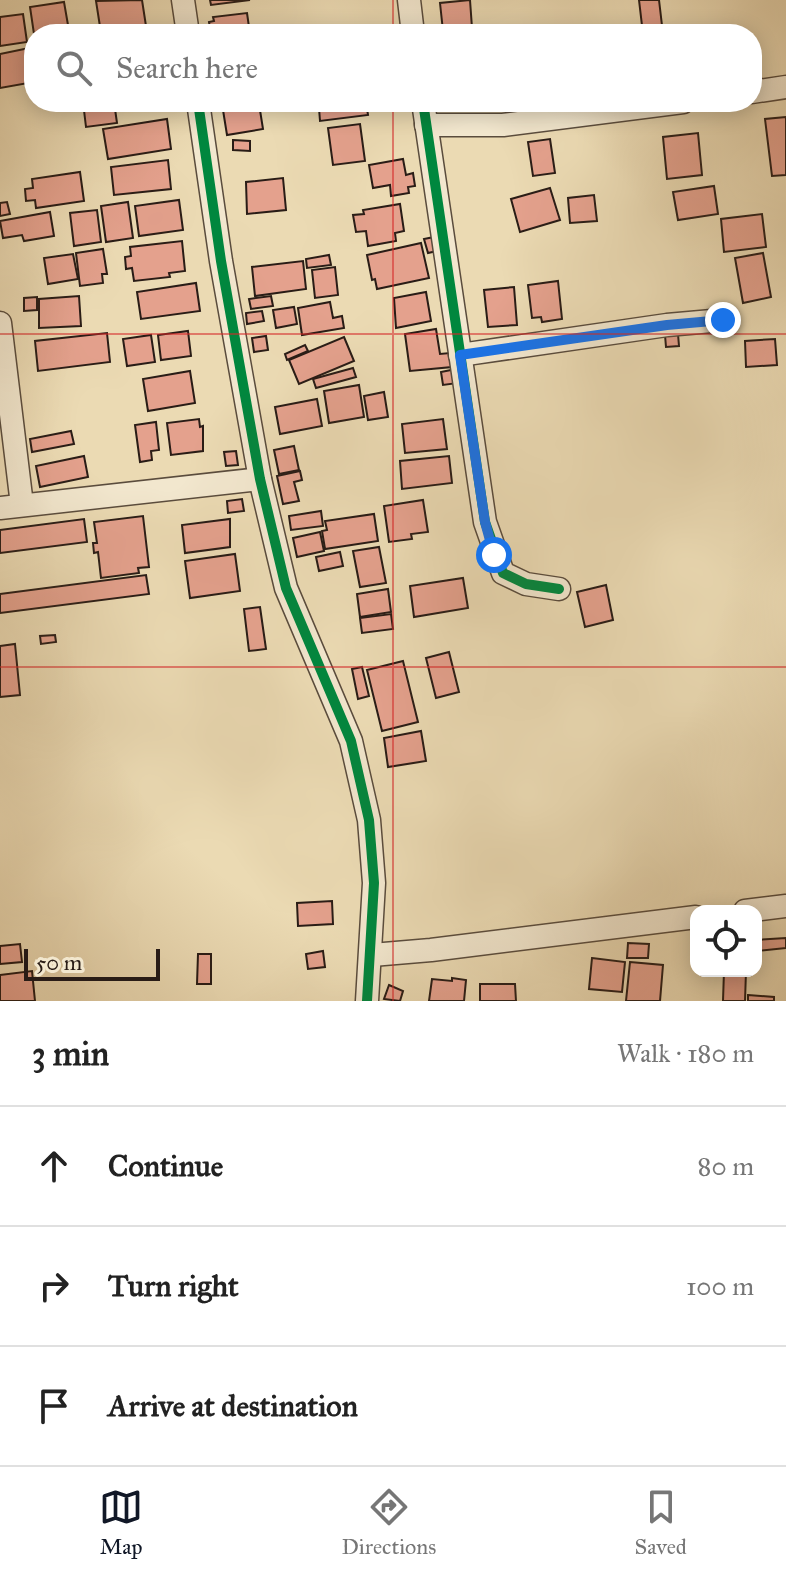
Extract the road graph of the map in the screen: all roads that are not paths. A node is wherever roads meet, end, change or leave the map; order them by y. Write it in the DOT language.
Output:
graph roads {
  1 [pos="183,0"];
  2 [pos="409,0"];
  3 [pos="187,24"];
  4 [pos="412,24"];
  5 [pos="786,87"];
  6 [pos="762,91"];
  7 [pos="199,112"];
  8 [pos="424,112"];
  9 [pos="605,112"];
  10 [pos="426,125"];
  11 [pos="723,320"];
  12 [pos="0,323"];
  13 [pos="460,355"];
  14 [pos="260,479"];
  15 [pos="11,506"];
  16 [pos="559,589"];
  17 [pos="786,906"];
  18 [pos="762,909"];
  19 [pos="690,918"];
  20 [pos="372,955"];
  21 [pos="367,1001"];
  1 -- 3 [label="street"];
  2 -- 4 [label="street"];
  5 -- 6 [label="street"];
  7 -- 14 [label="street"];
  8 -- 10 [label="street"];
  9 -- 10 [label="street"];
  10 -- 13 [label="street"];
  11 -- 13 [label="street"];
  12 -- 15 [label="street"];
  13 -- 16 [label="street"];
  14 -- 15 [label="street"];
  14 -- 20 [label="street"];
  17 -- 18 [label="street"];
  19 -- 20 [label="street"];
  20 -- 21 [label="street"];
}
